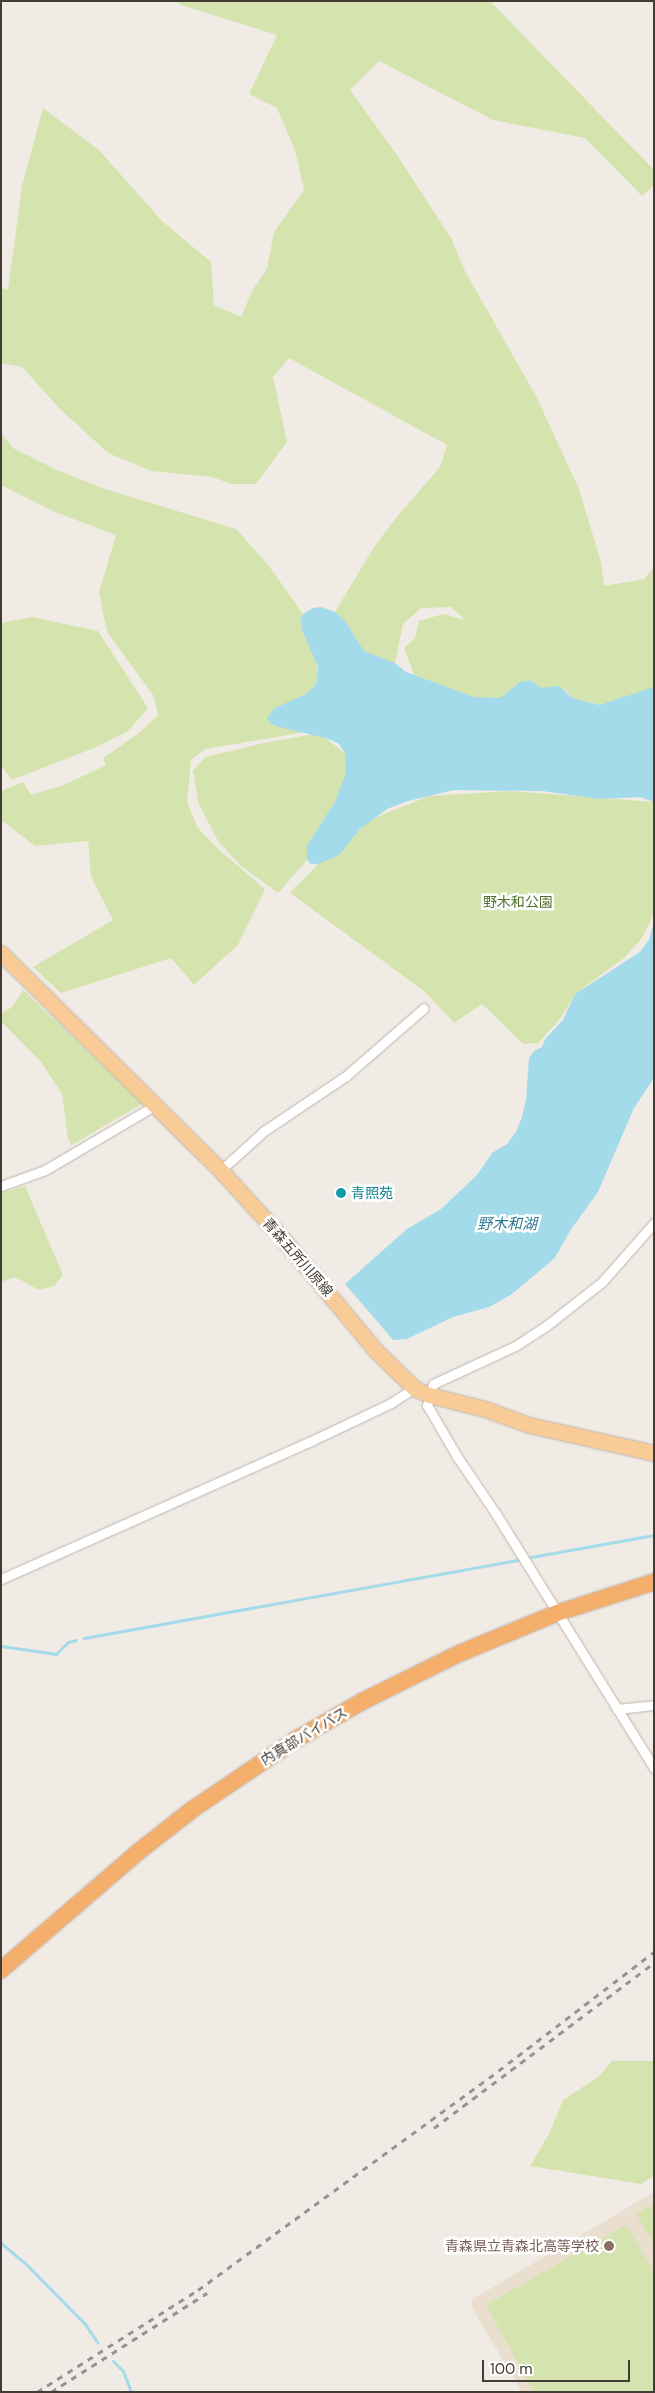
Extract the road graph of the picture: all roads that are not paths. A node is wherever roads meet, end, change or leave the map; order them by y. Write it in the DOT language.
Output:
graph roads {
  1 [pos="1,954"];
  2 [pos="424,1008"];
  3 [pos="156,1105"];
  4 [pos="221,1170"];
  5 [pos="1,1186"];
  6 [pos="654,1223"];
  7 [pos="414,1388"];
  8 [pos="429,1395"];
  9 [pos="654,1453"];
  10 [pos="1,1580"];
  11 [pos="654,1582"];
  12 [pos="557,1614"];
  13 [pos="654,1705"];
  14 [pos="617,1709"];
  15 [pos="654,1768"];
  16 [pos="1,1970"];
  1 -- 3 [label="main road, 青森五所川原線"];
  2 -- 4 [label="street"];
  3 -- 4 [label="main road, 青森五所川原線"];
  3 -- 5 [label="street"];
  4 -- 7 [label="main road, 青森五所川原線"];
  6 -- 8 [label="street"];
  7 -- 8 [label="main road, 青森五所川原線"];
  7 -- 10 [label="street"];
  8 -- 9 [label="main road, 青森五所川原線"];
  8 -- 12 [label="street"];
  11 -- 12 [label="highway, 内真部バイパス"];
  12 -- 14 [label="street"];
  12 -- 16 [label="highway, 内真部バイパス"];
  13 -- 14 [label="street"];
  14 -- 15 [label="street"];
}
